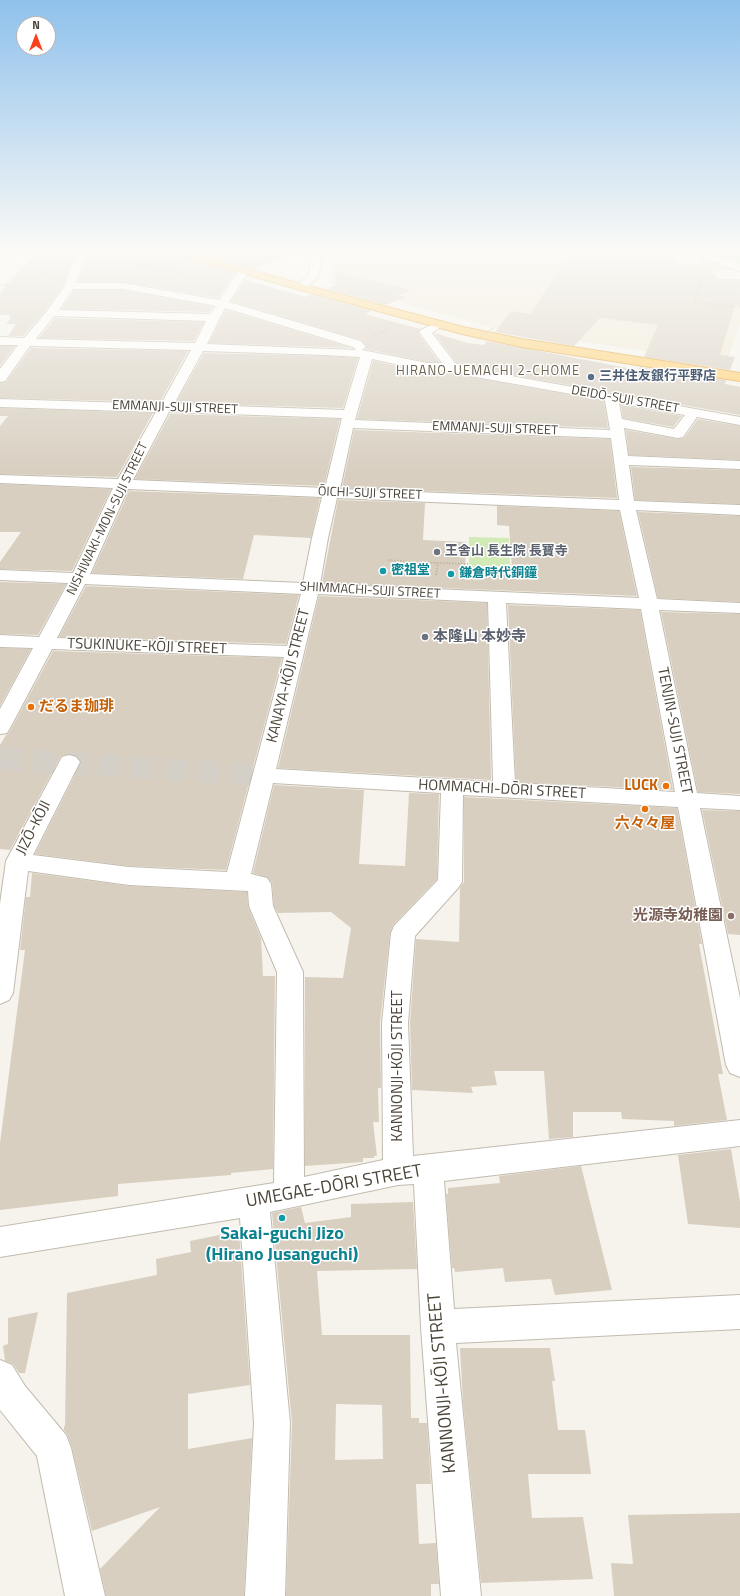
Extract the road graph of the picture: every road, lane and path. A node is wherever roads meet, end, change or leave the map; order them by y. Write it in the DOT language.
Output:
graph roads {
  1 [pos="41,325"];
  2 [pos="209,325"];
  3 [pos="295,325"];
  4 [pos="436,325"];
  5 [pos="445,325"];
  6 [pos="493,328"];
  7 [pos="478,340"];
  8 [pos="0,341"];
  9 [pos="27,342"];
  10 [pos="199,347"];
  11 [pos="367,354"];
  12 [pos="451,366"];
  13 [pos="740,377"];
  14 [pos="0,378"];
  15 [pos="611,397"];
  16 [pos="0,403"];
  17 [pos="165,407"];
  18 [pos="694,412"];
  19 [pos="348,419"];
  20 [pos="739,422"];
  21 [pos="617,428"];
  22 [pos="621,460"];
  23 [pos="740,465"];
  24 [pos="0,479"];
  25 [pos="123,484"];
  26 [pos="330,493"];
  27 [pos="627,505"];
  28 [pos="740,510"];
  29 [pos="388,560"];
  30 [pos="410,562"];
  31 [pos="438,562"];
  32 [pos="468,564"];
  33 [pos="415,569"];
  34 [pos="420,569"];
  35 [pos="0,575"];
  36 [pos="430,575"];
  37 [pos="79,579"];
  38 [pos="435,579"];
  39 [pos="310,588"];
  40 [pos="496,597"];
  41 [pos="649,604"];
  42 [pos="740,608"];
  43 [pos="0,641"];
  44 [pos="45,643"];
  45 [pos="294,652"];
  46 [pos="0,728"];
  47 [pos="69,762"];
  48 [pos="264,775"];
  49 [pos="452,787"];
  50 [pos="504,790"];
  51 [pos="687,800"];
  52 [pos="740,803"];
  53 [pos="18,860"];
  54 [pos="237,880"];
  55 [pos="0,993"];
  56 [pos="740,1065"];
  57 [pos="740,1133"];
  58 [pos="413,1170"];
  59 [pos="289,1196"];
  60 [pos="254,1201"];
  61 [pos="0,1242"];
  62 [pos="740,1312"];
  63 [pos="438,1327"];
  64 [pos="0,1377"];
  65 [pos="85,1596"];
  66 [pos="265,1596"];
  67 [pos="461,1596"];
  1 -- 9 [label="street"];
  2 -- 10 [label="street, NISHIWAKI-MON-SUJI STREET"];
  3 -- 11 [label="street, DEIDŌ-SUJI STREET"];
  4 -- 12 [label="street"];
  5 -- 13 [label="highway"];
  6 -- 7 [label="path, bridge"];
  8 -- 9 [label="street"];
  9 -- 10 [label="street"];
  9 -- 14 [label="street"];
  10 -- 11 [label="street"];
  10 -- 17 [label="street, NISHIWAKI-MON-SUJI STREET"];
  11 -- 12 [label="street, DEIDŌ-SUJI STREET"];
  11 -- 19 [label="street, KANAYA-KŌJI STREET"];
  12 -- 15 [label="street, DEIDŌ-SUJI STREET"];
  15 -- 18 [label="street, DEIDŌ-SUJI STREET"];
  15 -- 21 [label="street, TENJIN-SUJI STREET"];
  16 -- 17 [label="street, EMMANJI-SUJI STREET"];
  17 -- 19 [label="street, EMMANJI-SUJI STREET"];
  17 -- 25 [label="street, NISHIWAKI-MON-SUJI STREET"];
  18 -- 20 [label="street, DEIDŌ-SUJI STREET"];
  18 -- 21 [label="street, EMMANJI-SUJI STREET"];
  19 -- 21 [label="street, EMMANJI-SUJI STREET"];
  19 -- 26 [label="street, KANAYA-KŌJI STREET"];
  21 -- 22 [label="street, TENJIN-SUJI STREET"];
  22 -- 23 [label="street"];
  22 -- 27 [label="street, TENJIN-SUJI STREET"];
  24 -- 25 [label="street, ŌICHI-SUJI STREET"];
  25 -- 26 [label="street, ŌICHI-SUJI STREET"];
  25 -- 37 [label="street, NISHIWAKI-MON-SUJI STREET"];
  26 -- 27 [label="street, ŌICHI-SUJI STREET"];
  26 -- 39 [label="street, KANAYA-KŌJI STREET"];
  27 -- 28 [label="street, ŌICHI-SUJI STREET"];
  27 -- 41 [label="street, TENJIN-SUJI STREET"];
  29 -- 30 [label="path"];
  30 -- 31 [label="path"];
  30 -- 34 [label="path"];
  31 -- 32 [label="path"];
  31 -- 38 [label="path"];
  33 -- 34 [label="path"];
  34 -- 36 [label="path"];
  35 -- 37 [label="street, SHIMMACHI-SUJI STREET"];
  37 -- 39 [label="street, SHIMMACHI-SUJI STREET"];
  37 -- 44 [label="street, NISHIWAKI-MON-SUJI STREET"];
  39 -- 40 [label="street, SHIMMACHI-SUJI STREET"];
  39 -- 45 [label="street, KANAYA-KŌJI STREET"];
  40 -- 41 [label="street, SHIMMACHI-SUJI STREET"];
  40 -- 50 [label="street"];
  41 -- 42 [label="street, SHIMMACHI-SUJI STREET"];
  41 -- 51 [label="street, TENJIN-SUJI STREET"];
  43 -- 44 [label="street, TSUKINUKE-KŌJI STREET"];
  44 -- 45 [label="street, TSUKINUKE-KŌJI STREET"];
  44 -- 46 [label="street, NISHIWAKI-MON-SUJI STREET"];
  45 -- 48 [label="street, KANAYA-KŌJI STREET"];
  47 -- 53 [label="street, JIZŌ-KŌJI"];
  48 -- 49 [label="street, HOMMACHI-DŌRI STREET"];
  48 -- 54 [label="street, KANAYA-KŌJI STREET"];
  49 -- 50 [label="street, HOMMACHI-DŌRI STREET"];
  49 -- 58 [label="street, KANNONJI-KŌJI STREET"];
  50 -- 51 [label="street, HOMMACHI-DŌRI STREET"];
  51 -- 52 [label="street, HOMMACHI-DŌRI STREET"];
  51 -- 56 [label="street, TENJIN-SUJI STREET"];
  53 -- 54 [label="street"];
  53 -- 55 [label="street, JIZŌ-KŌJI"];
  54 -- 59 [label="street"];
  57 -- 58 [label="street, UMEGAE-DŌRI STREET"];
  58 -- 59 [label="street, UMEGAE-DŌRI STREET"];
  58 -- 63 [label="street, KANNONJI-KŌJI STREET"];
  59 -- 60 [label="street, UMEGAE-DŌRI STREET"];
  60 -- 61 [label="street, UMEGAE-DŌRI STREET"];
  60 -- 66 [label="street"];
  62 -- 63 [label="street"];
  63 -- 67 [label="street, KANNONJI-KŌJI STREET"];
  64 -- 65 [label="street"];
}
